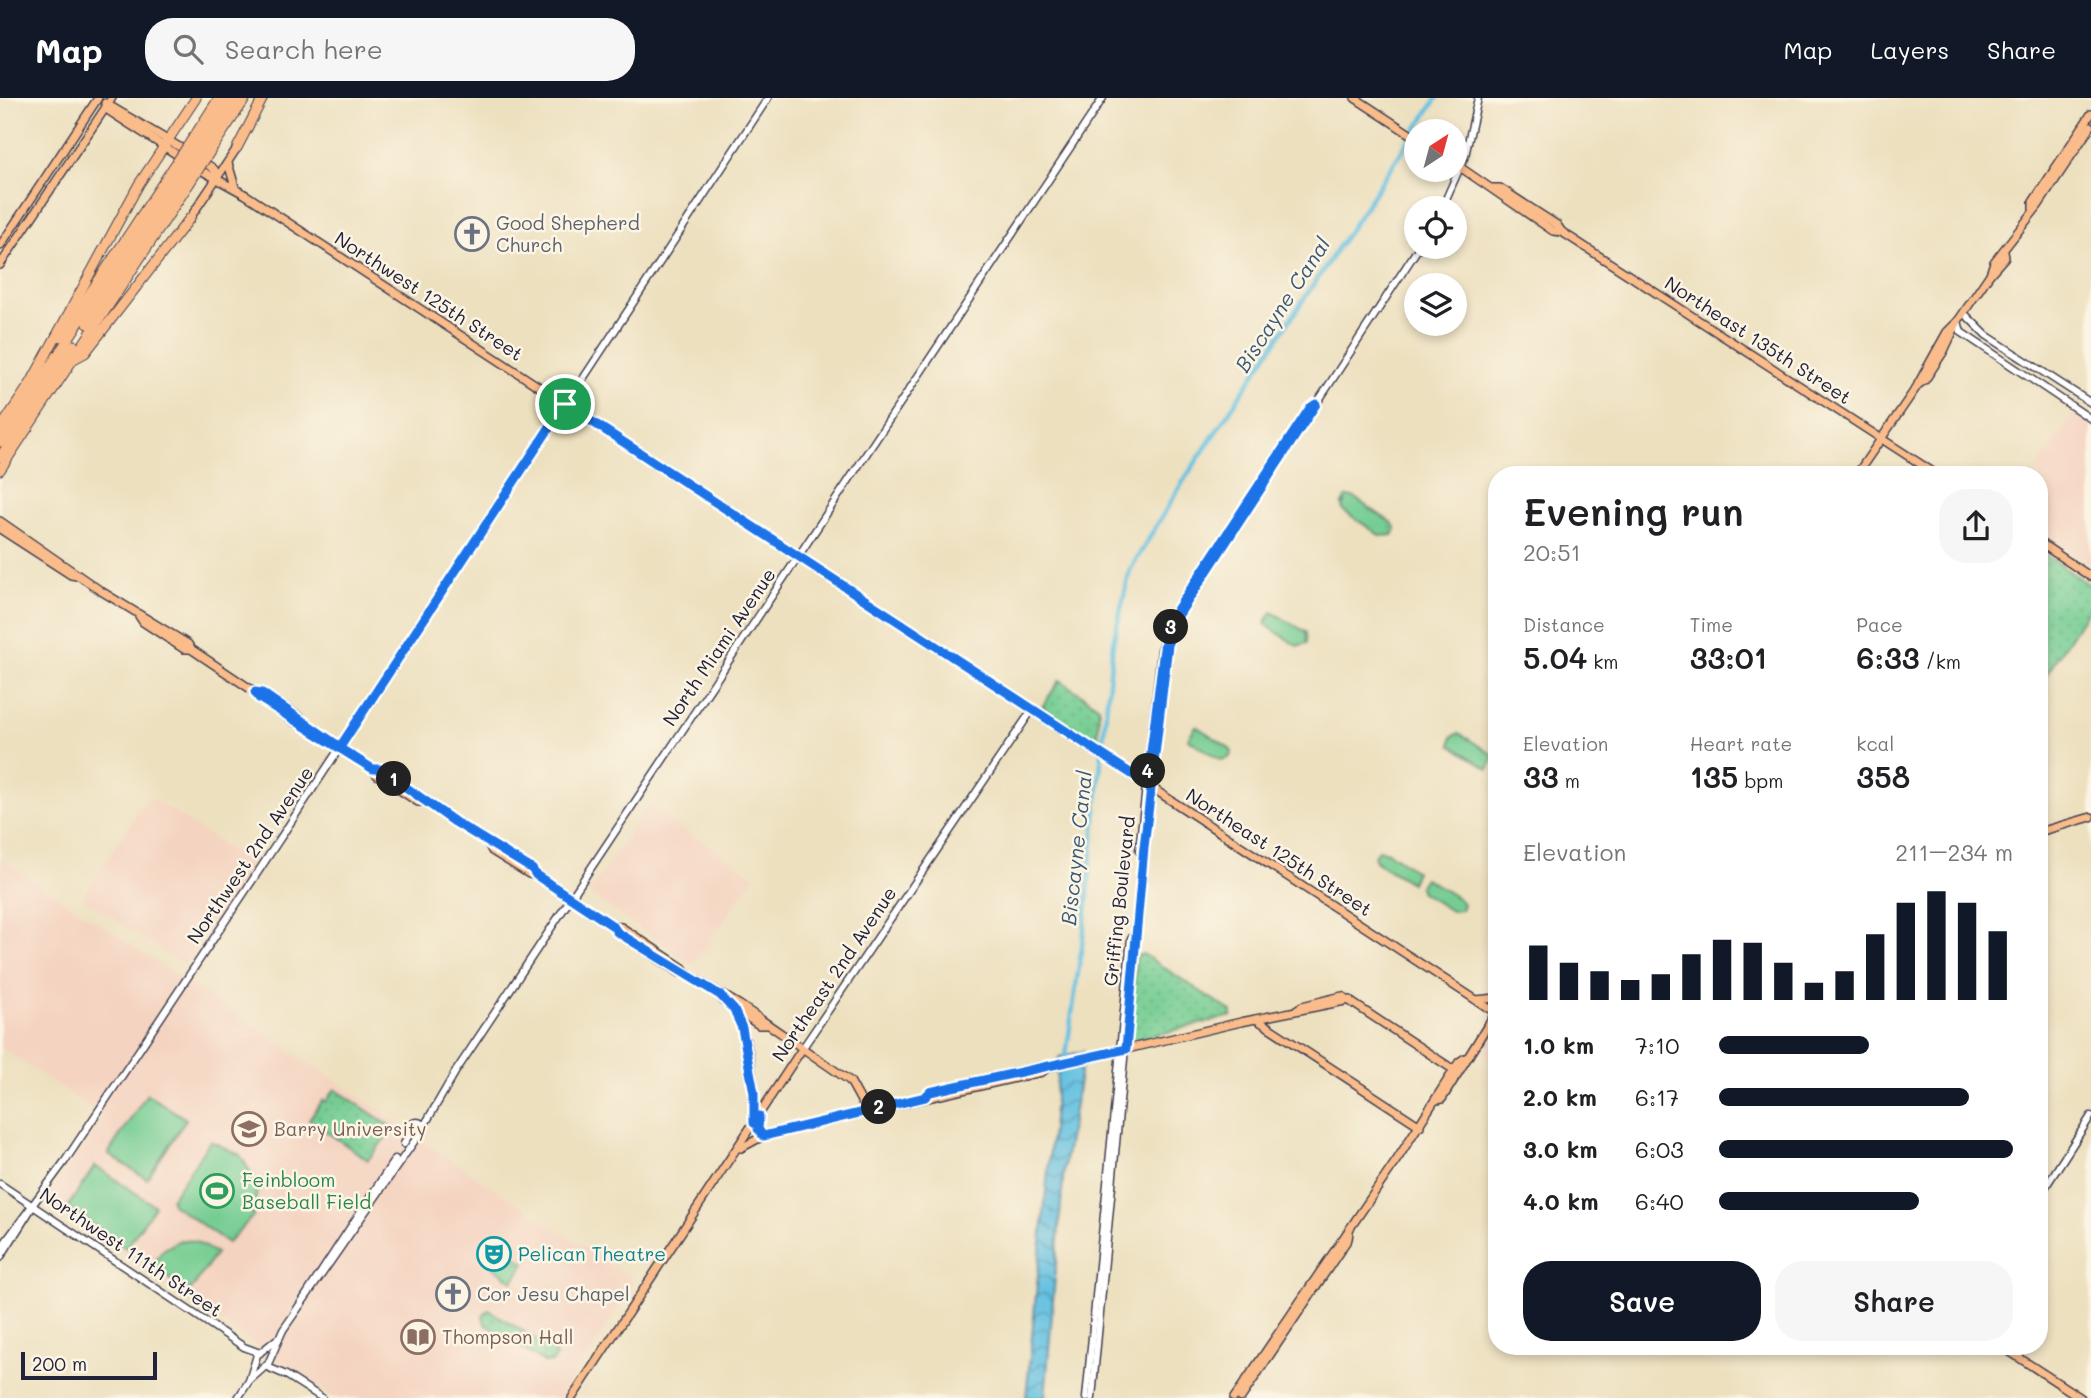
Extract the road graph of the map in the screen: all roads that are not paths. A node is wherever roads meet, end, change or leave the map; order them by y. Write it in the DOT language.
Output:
graph roads {
  1 [pos="98,98"];
  2 [pos="196,98"];
  3 [pos="219,98"];
  4 [pos="227,98"];
  5 [pos="237,98"];
  6 [pos="246,98"];
  7 [pos="263,98"];
  8 [pos="768,98"];
  9 [pos="1103,98"];
  10 [pos="1355,98"];
  11 [pos="1478,98"];
  12 [pos="109,101"];
  13 [pos="2091,114"];
  14 [pos="2091,120"];
  15 [pos="2091,126"];
  16 [pos="1404,130"];
  17 [pos="1467,135"];
  18 [pos="204,141"];
  19 [pos="166,143"];
  20 [pos="237,148"];
  21 [pos="2076,148"];
  22 [pos="60,155"];
  23 [pos="228,160"];
  24 [pos="1467,171"];
  25 [pos="217,176"];
  26 [pos="180,178"];
  27 [pos="236,188"];
  28 [pos="48,192"];
  29 [pos="2033,209"];
  30 [pos="22,213"];
  31 [pos="31,218"];
  32 [pos="190,218"];
  33 [pos="0,246"];
  34 [pos="1411,259"];
  35 [pos="0,265"];
  36 [pos="1964,313"];
  37 [pos="1958,321"];
  38 [pos="2021,357"];
  39 [pos="71,361"];
  40 [pos="2014,368"];
  41 [pos="33,379"];
  42 [pos="2091,403"];
  43 [pos="565,404"];
  44 [pos="2091,419"];
  45 [pos="0,429"];
  46 [pos="1882,438"];
  47 [pos="0,442"];
  48 [pos="0,457"];
  49 [pos="1863,466"];
  50 [pos="1924,466"];
  51 [pos="0,470"];
  52 [pos="0,521"];
  53 [pos="0,529"];
  54 [pos="2048,548"];
  55 [pos="799,557"];
  56 [pos="78,576"];
  57 [pos="2091,577"];
  58 [pos="1032,710"];
  59 [pos="340,747"];
  60 [pos="1149,785"];
  61 [pos="2074,812"];
  62 [pos="2091,817"];
  63 [pos="2069,823"];
  64 [pos="2048,829"];
  65 [pos="571,898"];
  66 [pos="720,995"];
  67 [pos="1488,999"];
  68 [pos="1350,1000"];
  69 [pos="1475,1000"];
  70 [pos="732,1007"];
  71 [pos="1488,1008"];
  72 [pos="1296,1010"];
  73 [pos="1283,1013"];
  74 [pos="1256,1019"];
  75 [pos="1488,1025"];
  76 [pos="766,1026"];
  77 [pos="1278,1033"];
  78 [pos="802,1049"];
  79 [pos="1122,1050"];
  80 [pos="1465,1058"];
  81 [pos="1454,1070"];
  82 [pos="1437,1100"];
  83 [pos="431,1109"];
  84 [pos="866,1110"];
  85 [pos="2091,1116"];
  86 [pos="756,1120"];
  87 [pos="417,1122"];
  88 [pos="424,1126"];
  89 [pos="1420,1126"];
  90 [pos="411,1131"];
  91 [pos="418,1136"];
  92 [pos="763,1136"];
  93 [pos="738,1150"];
  94 [pos="0,1184"];
  95 [pos="2048,1184"];
  96 [pos="371,1198"];
  97 [pos="33,1206"];
  98 [pos="1349,1232"];
  99 [pos="0,1249"];
  100 [pos="0,1258"];
  101 [pos="277,1339"];
  102 [pos="244,1347"];
  103 [pos="261,1353"];
  104 [pos="2015,1355"];
  105 [pos="256,1361"];
  106 [pos="267,1363"];
  107 [pos="249,1381"];
  108 [pos="238,1398"];
  109 [pos="322,1398"];
  110 [pos="572,1398"];
  111 [pos="1086,1398"];
  112 [pos="1092,1398"];
  113 [pos="1234,1398"];
  114 [pos="1241,1398"];
  115 [pos="2081,1398"];
  1 -- 12 [label="main road, Northwest 125th Street"];
  1 -- 22 [label="main road"];
  2 -- 19 [label="highway"];
  3 -- 18 [label="highway"];
  4 -- 18 [label="highway"];
  5 -- 18 [label="highway"];
  6 -- 18 [label="highway"];
  7 -- 20 [label="highway"];
  8 -- 43 [label="street, Northwest 2nd Avenue"];
  9 -- 55 [label="street, North Miami Avenue"];
  10 -- 16 [label="main road"];
  11 -- 17 [label="street"];
  12 -- 19 [label="main road, Northwest 125th Street"];
  12 -- 28 [label="main road"];
  13 -- 29 [label="main road"];
  14 -- 21 [label="main road"];
  15 -- 21 [label="main road"];
  18 -- 26 [label="highway, bridge"];
  18 -- 26 [label="highway, bridge"];
  19 -- 25 [label="main road, Northwest 125th Street"];
  19 -- 41 [label="highway"];
  20 -- 23 [label="main road"];
  21 -- 29 [label="main road"];
  22 -- 28 [label="main road"];
  22 -- 30 [label="main road"];
  23 -- 25 [label="main road"];
  23 -- 27 [label="main road"];
  24 -- 46 [label="main road, Northeast 135th Street"];
  25 -- 27 [label="main road, Northwest 125th Street"];
  25 -- 32 [label="main road"];
  26 -- 39 [label="highway"];
  26 -- 41 [label="highway"];
  26 -- 47 [label="highway"];
  26 -- 48 [label="highway"];
  27 -- 43 [label="main road, Northwest 125th Street"];
  28 -- 31 [label="main road"];
  29 -- 36 [label="main road"];
  30 -- 31 [label="main road"];
  30 -- 33 [label="main road"];
  31 -- 35 [label="main road"];
  32 -- 39 [label="highway"];
  34 -- 60 [label="street, Griffing Boulevard"];
  36 -- 37 [label="main road"];
  36 -- 38 [label="street"];
  37 -- 40 [label="street"];
  37 -- 46 [label="main road"];
  38 -- 40 [label="street"];
  38 -- 42 [label="street"];
  39 -- 51 [label="highway"];
  40 -- 44 [label="street"];
  41 -- 45 [label="highway"];
  43 -- 55 [label="main road, Northwest 125th Street"];
  43 -- 59 [label="street, Northwest 2nd Avenue"];
  46 -- 49 [label="main road"];
  46 -- 50 [label="main road, Northeast 135th Street"];
  52 -- 56 [label="main road"];
  53 -- 56 [label="main road"];
  54 -- 57 [label="main road"];
  55 -- 58 [label="main road, Northeast 125th Street"];
  55 -- 65 [label="street, North Miami Avenue"];
  56 -- 59 [label="main road"];
  58 -- 60 [label="main road, Northeast 125th Street"];
  58 -- 78 [label="street, Northeast 2nd Avenue"];
  59 -- 65 [label="main road"];
  59 -- 97 [label="street, Northwest 2nd Avenue"];
  60 -- 69 [label="main road, Northeast 125th Street"];
  60 -- 79 [label="street, Griffing Boulevard"];
  61 -- 63 [label="main road"];
  62 -- 63 [label="main road"];
  63 -- 64 [label="main road"];
  65 -- 66 [label="main road"];
  65 -- 83 [label="street, North Miami Avenue"];
  66 -- 70 [label="main road"];
  66 -- 76 [label="main road"];
  67 -- 69 [label="main road"];
  68 -- 72 [label="main road"];
  68 -- 72 [label="main road"];
  68 -- 81 [label="main road"];
  69 -- 71 [label="main road, Northeast 125th Street"];
  70 -- 76 [label="main road"];
  70 -- 86 [label="main road"];
  72 -- 73 [label="main road"];
  73 -- 74 [label="main road"];
  73 -- 77 [label="main road"];
  74 -- 77 [label="main road"];
  74 -- 79 [label="main road"];
  75 -- 80 [label="main road"];
  76 -- 78 [label="main road"];
  77 -- 89 [label="main road"];
  78 -- 84 [label="main road"];
  78 -- 86 [label="main road, Northeast 2nd Avenue"];
  79 -- 84 [label="main road"];
  79 -- 111 [label="street, Griffing Boulevard"];
  79 -- 112 [label="street, Griffing Boulevard"];
  80 -- 81 [label="main road"];
  80 -- 82 [label="main road"];
  81 -- 82 [label="main road"];
  82 -- 89 [label="main road"];
  83 -- 87 [label="street, North Miami Avenue"];
  83 -- 88 [label="street, North Miami Avenue"];
  84 -- 92 [label="main road"];
  85 -- 95 [label="street"];
  86 -- 92 [label="main road"];
  86 -- 93 [label="main road, Northeast 2nd Avenue"];
  87 -- 88 [label="street"];
  87 -- 90 [label="street"];
  88 -- 91 [label="street"];
  89 -- 98 [label="main road"];
  90 -- 91 [label="street"];
  90 -- 96 [label="street"];
  91 -- 96 [label="street"];
  92 -- 93 [label="main road"];
  93 -- 110 [label="main road, Northeast 2nd Avenue"];
  94 -- 97 [label="street, Northwest 111th Street"];
  96 -- 101 [label="street"];
  97 -- 99 [label="street, Northwest 2nd Avenue"];
  97 -- 100 [label="street, Northwest 2nd Avenue"];
  97 -- 102 [label="street, Northwest 111th Street"];
  98 -- 113 [label="main road"];
  98 -- 114 [label="main road"];
  101 -- 103 [label="street"];
  101 -- 106 [label="street"];
  102 -- 103 [label="street, Northwest 111th Street"];
  102 -- 105 [label="street, Northwest 111th Street"];
  103 -- 105 [label="street"];
  103 -- 106 [label="street, Northwest 111th Street"];
  104 -- 115 [label="main road"];
  105 -- 106 [label="street, Northwest 111th Street"];
  105 -- 107 [label="street"];
  106 -- 107 [label="street"];
  106 -- 109 [label="street"];
  107 -- 108 [label="street"];
}
